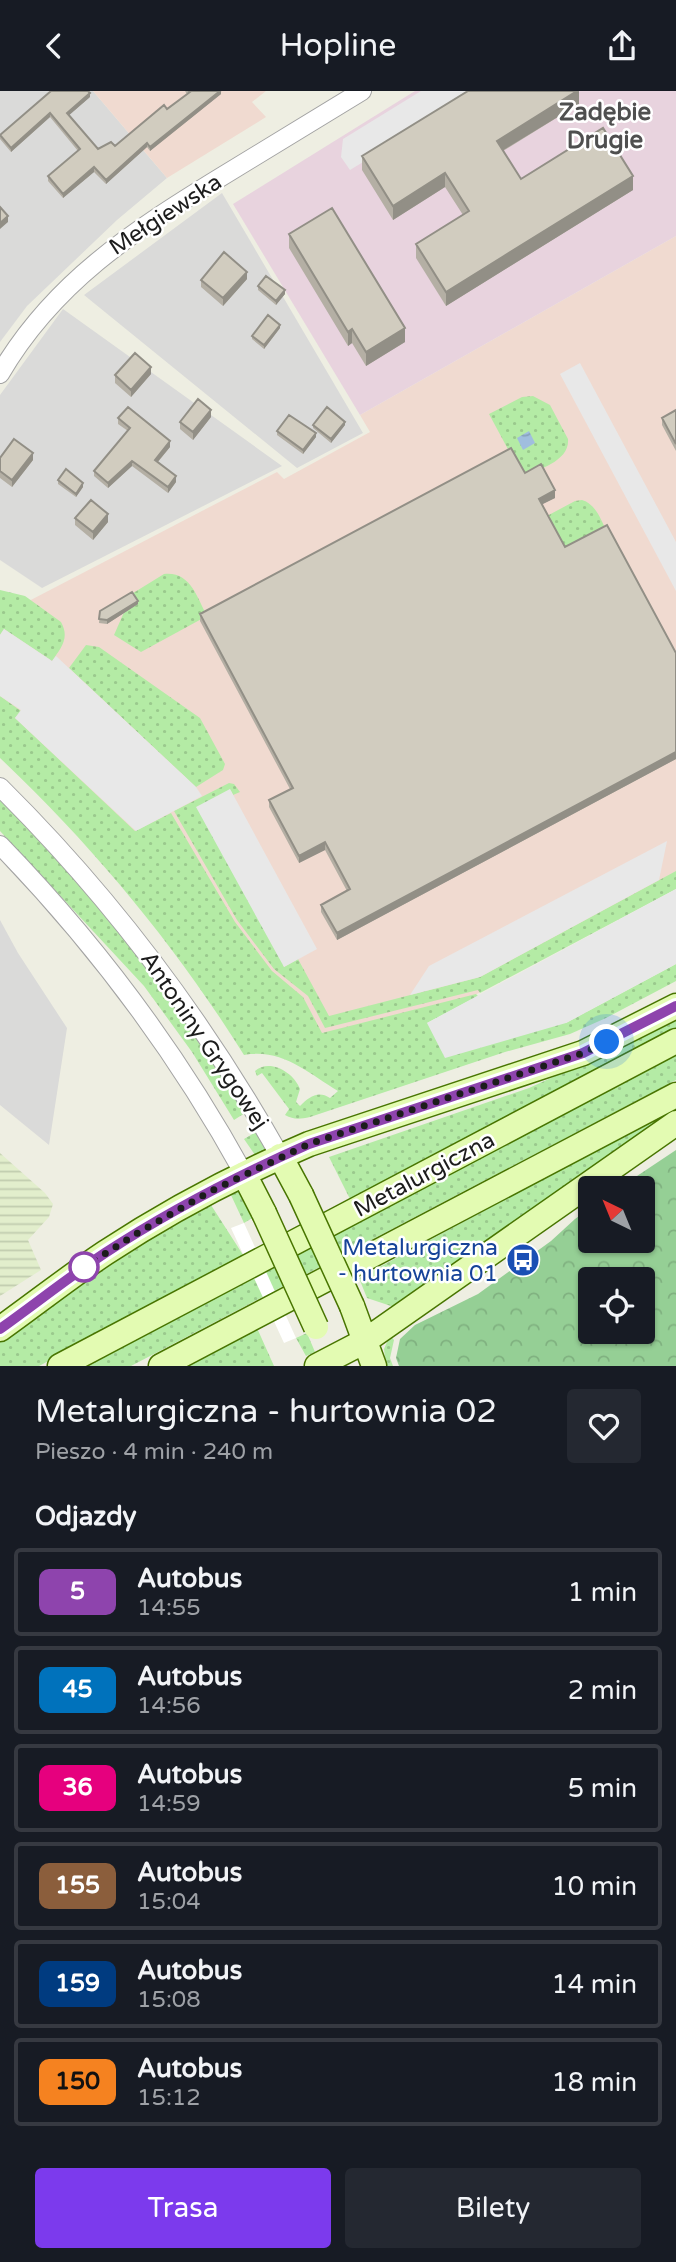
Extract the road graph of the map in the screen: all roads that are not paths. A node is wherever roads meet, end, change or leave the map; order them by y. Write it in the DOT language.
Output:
graph roads {
  1 [pos="362,91"];
  2 [pos="0,374"];
  3 [pos="0,787"];
  4 [pos="0,845"];
  5 [pos="676,1006"];
  6 [pos="676,1041"];
  7 [pos="676,1095"];
  8 [pos="676,1123"];
  9 [pos="676,1130"];
  10 [pos="635,1151"];
  11 [pos="280,1156"];
  12 [pos="244,1174"];
  13 [pos="0,1329"];
  14 [pos="365,1341"];
  15 [pos="326,1364"];
  16 [pos="60,1366"];
  17 [pos="161,1366"];
  18 [pos="374,1366"];
  1 -- 2 [label="street, Mełgiewska"];
  3 -- 11 [label="street, Antoniny Grygowej"];
  4 -- 12 [label="street, Antoniny Grygowej"];
  5 -- 11 [label="main road"];
  6 -- 16 [label="main road, Metalurgiczna"];
  7 -- 17 [label="main road, Metalurgiczna"];
  8 -- 10 [label="main road"];
  9 -- 10 [label="street"];
  10 -- 14 [label="main road"];
  11 -- 12 [label="main road"];
  11 -- 14 [label="main road, Antoniny Grygowej, bridge"];
  12 -- 13 [label="main road"];
  12 -- 15 [label="main road, Antoniny Grygowej, bridge"];
  14 -- 15 [label="main road"];
  14 -- 18 [label="main road, Antoniny Grygowej"];
}
